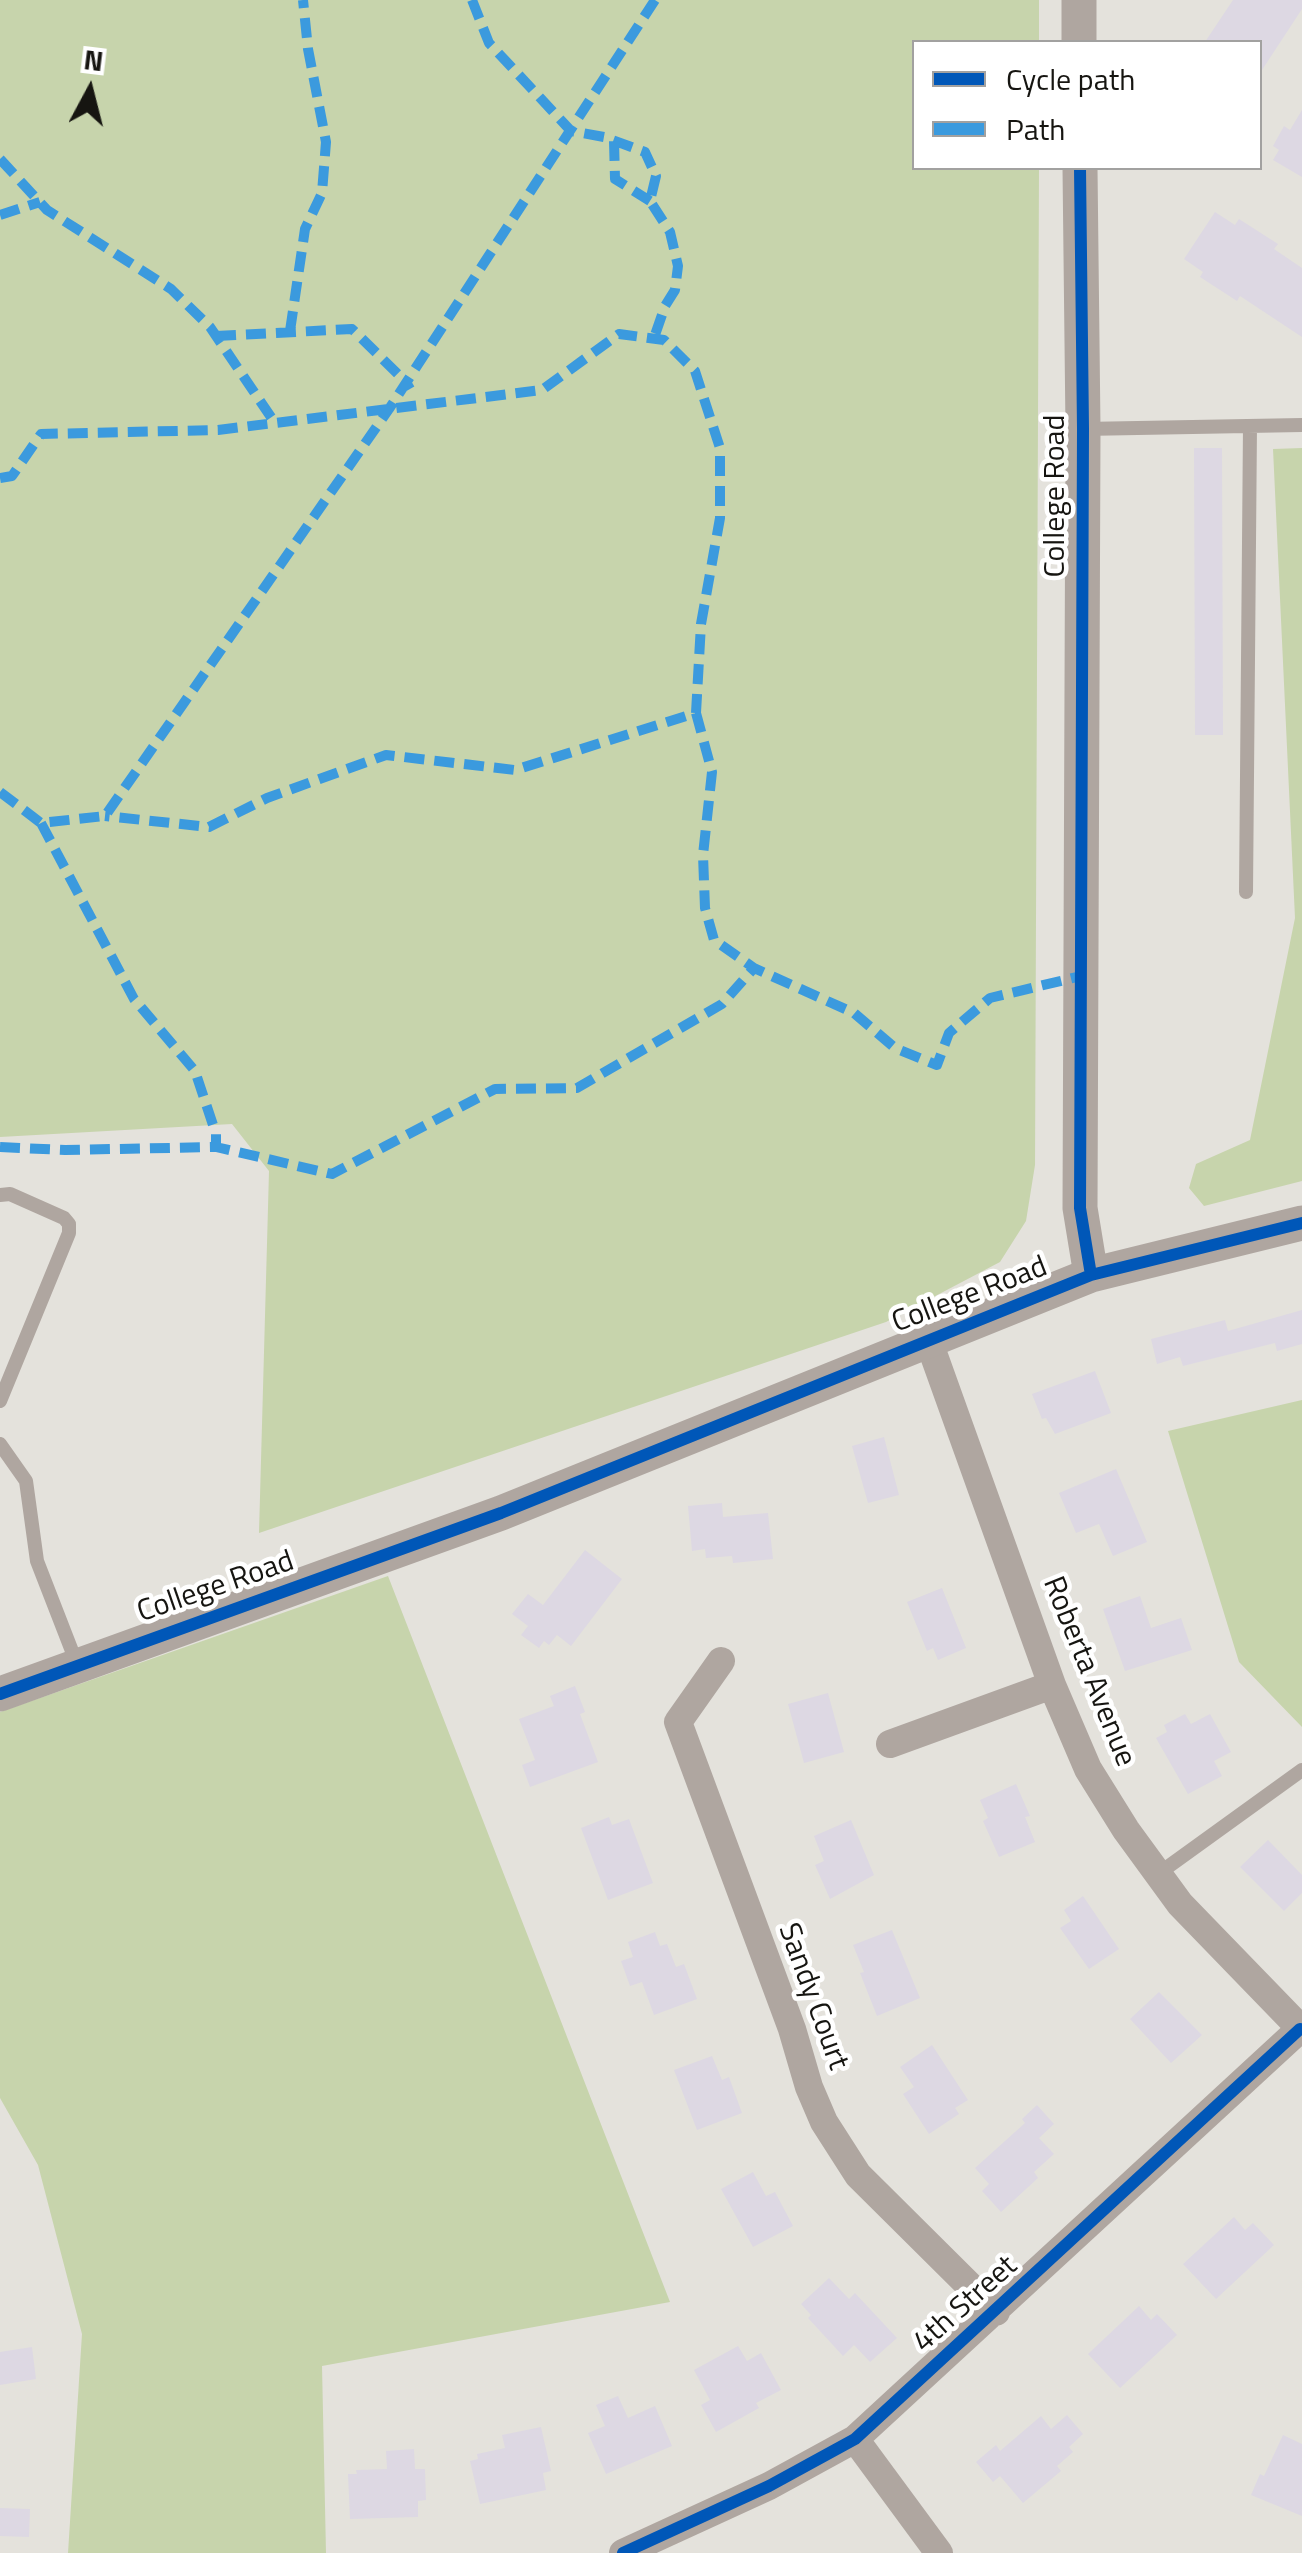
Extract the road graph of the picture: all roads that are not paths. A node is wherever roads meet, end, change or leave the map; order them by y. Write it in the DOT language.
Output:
graph roads {
  1 [pos="1078,0"];
  2 [pos="1079,40"];
  3 [pos="1080,170"];
  4 [pos="1302,425"];
  5 [pos="1250,426"];
  6 [pos="1083,429"];
  7 [pos="1246,892"];
  8 [pos="0,1194"];
  9 [pos="1302,1224"];
  10 [pos="1091,1276"];
  11 [pos="928,1338"];
  12 [pos="0,1402"];
  13 [pos="0,1444"];
  14 [pos="721,1661"];
  15 [pos="78,1664"];
  16 [pos="1052,1685"];
  17 [pos="0,1694"];
  18 [pos="890,1744"];
  19 [pos="1302,1770"];
  20 [pos="1158,1874"];
  21 [pos="1301,2030"];
  22 [pos="996,2312"];
  23 [pos="856,2440"];
  24 [pos="622,2553"];
  25 [pos="938,2553"];
  1 -- 2 [label="street"];
  3 -- 6 [label="street, College Road"];
  4 -- 5 [label="lane"];
  5 -- 6 [label="lane"];
  5 -- 7 [label="lane"];
  6 -- 10 [label="street, College Road"];
  8 -- 12 [label="lane"];
  9 -- 10 [label="street"];
  10 -- 11 [label="street, College Road"];
  11 -- 15 [label="street, College Road"];
  11 -- 16 [label="street, Roberta Avenue"];
  13 -- 15 [label="lane"];
  14 -- 22 [label="street, Sandy Court"];
  15 -- 17 [label="street, College Road"];
  16 -- 18 [label="street"];
  16 -- 20 [label="street, Roberta Avenue"];
  19 -- 20 [label="lane"];
  20 -- 21 [label="street, Roberta Avenue"];
  21 -- 22 [label="street, 4th Street"];
  22 -- 23 [label="street, 4th Street"];
  23 -- 24 [label="street, 4th Street"];
  23 -- 25 [label="street"];
}
